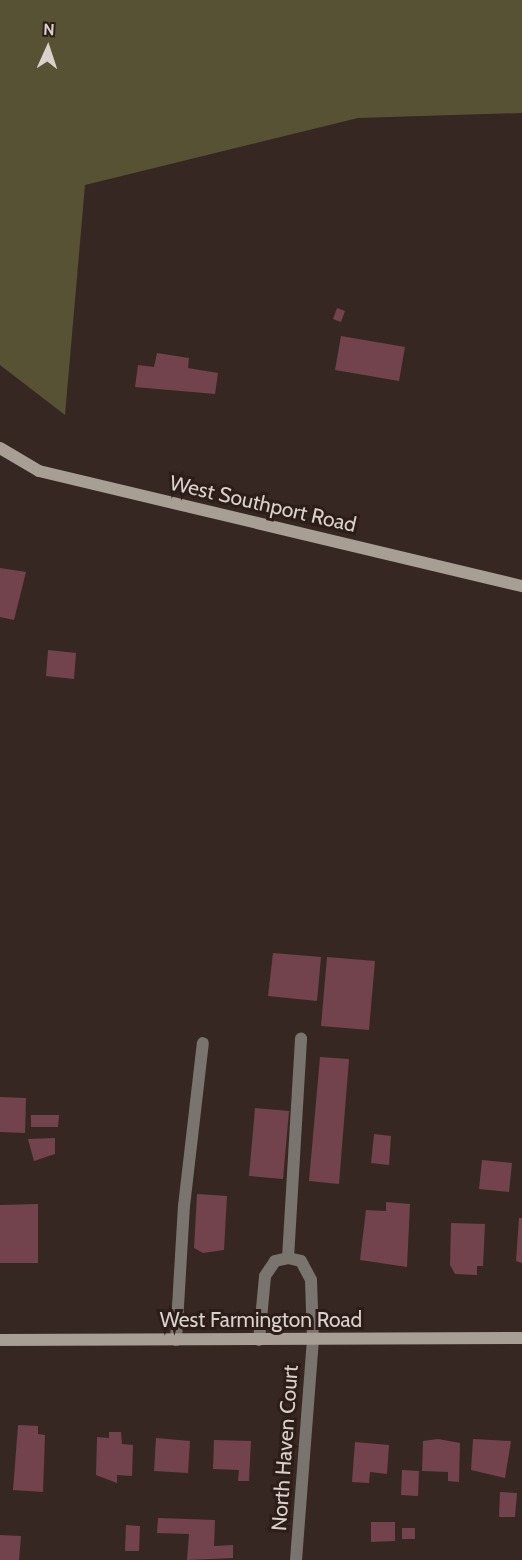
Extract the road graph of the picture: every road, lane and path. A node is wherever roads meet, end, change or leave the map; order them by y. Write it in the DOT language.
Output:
graph roads {
  1 [pos="0,448"];
  2 [pos="522,586"];
  3 [pos="301,1038"];
  4 [pos="204,1043"];
  5 [pos="288,1258"];
  6 [pos="522,1338"];
  7 [pos="0,1340"];
  8 [pos="176,1340"];
  9 [pos="259,1340"];
  10 [pos="313,1340"];
  11 [pos="296,1560"];
  1 -- 2 [label="main road, West Southport Road"];
  3 -- 5 [label="street"];
  4 -- 8 [label="street"];
  5 -- 9 [label="street"];
  5 -- 10 [label="street, North Haven Court"];
  6 -- 10 [label="main road, West Farmington Road"];
  7 -- 8 [label="main road, West Farmington Road"];
  8 -- 9 [label="main road, West Farmington Road"];
  9 -- 10 [label="main road, West Farmington Road"];
  10 -- 11 [label="street, North Haven Court"];
}
